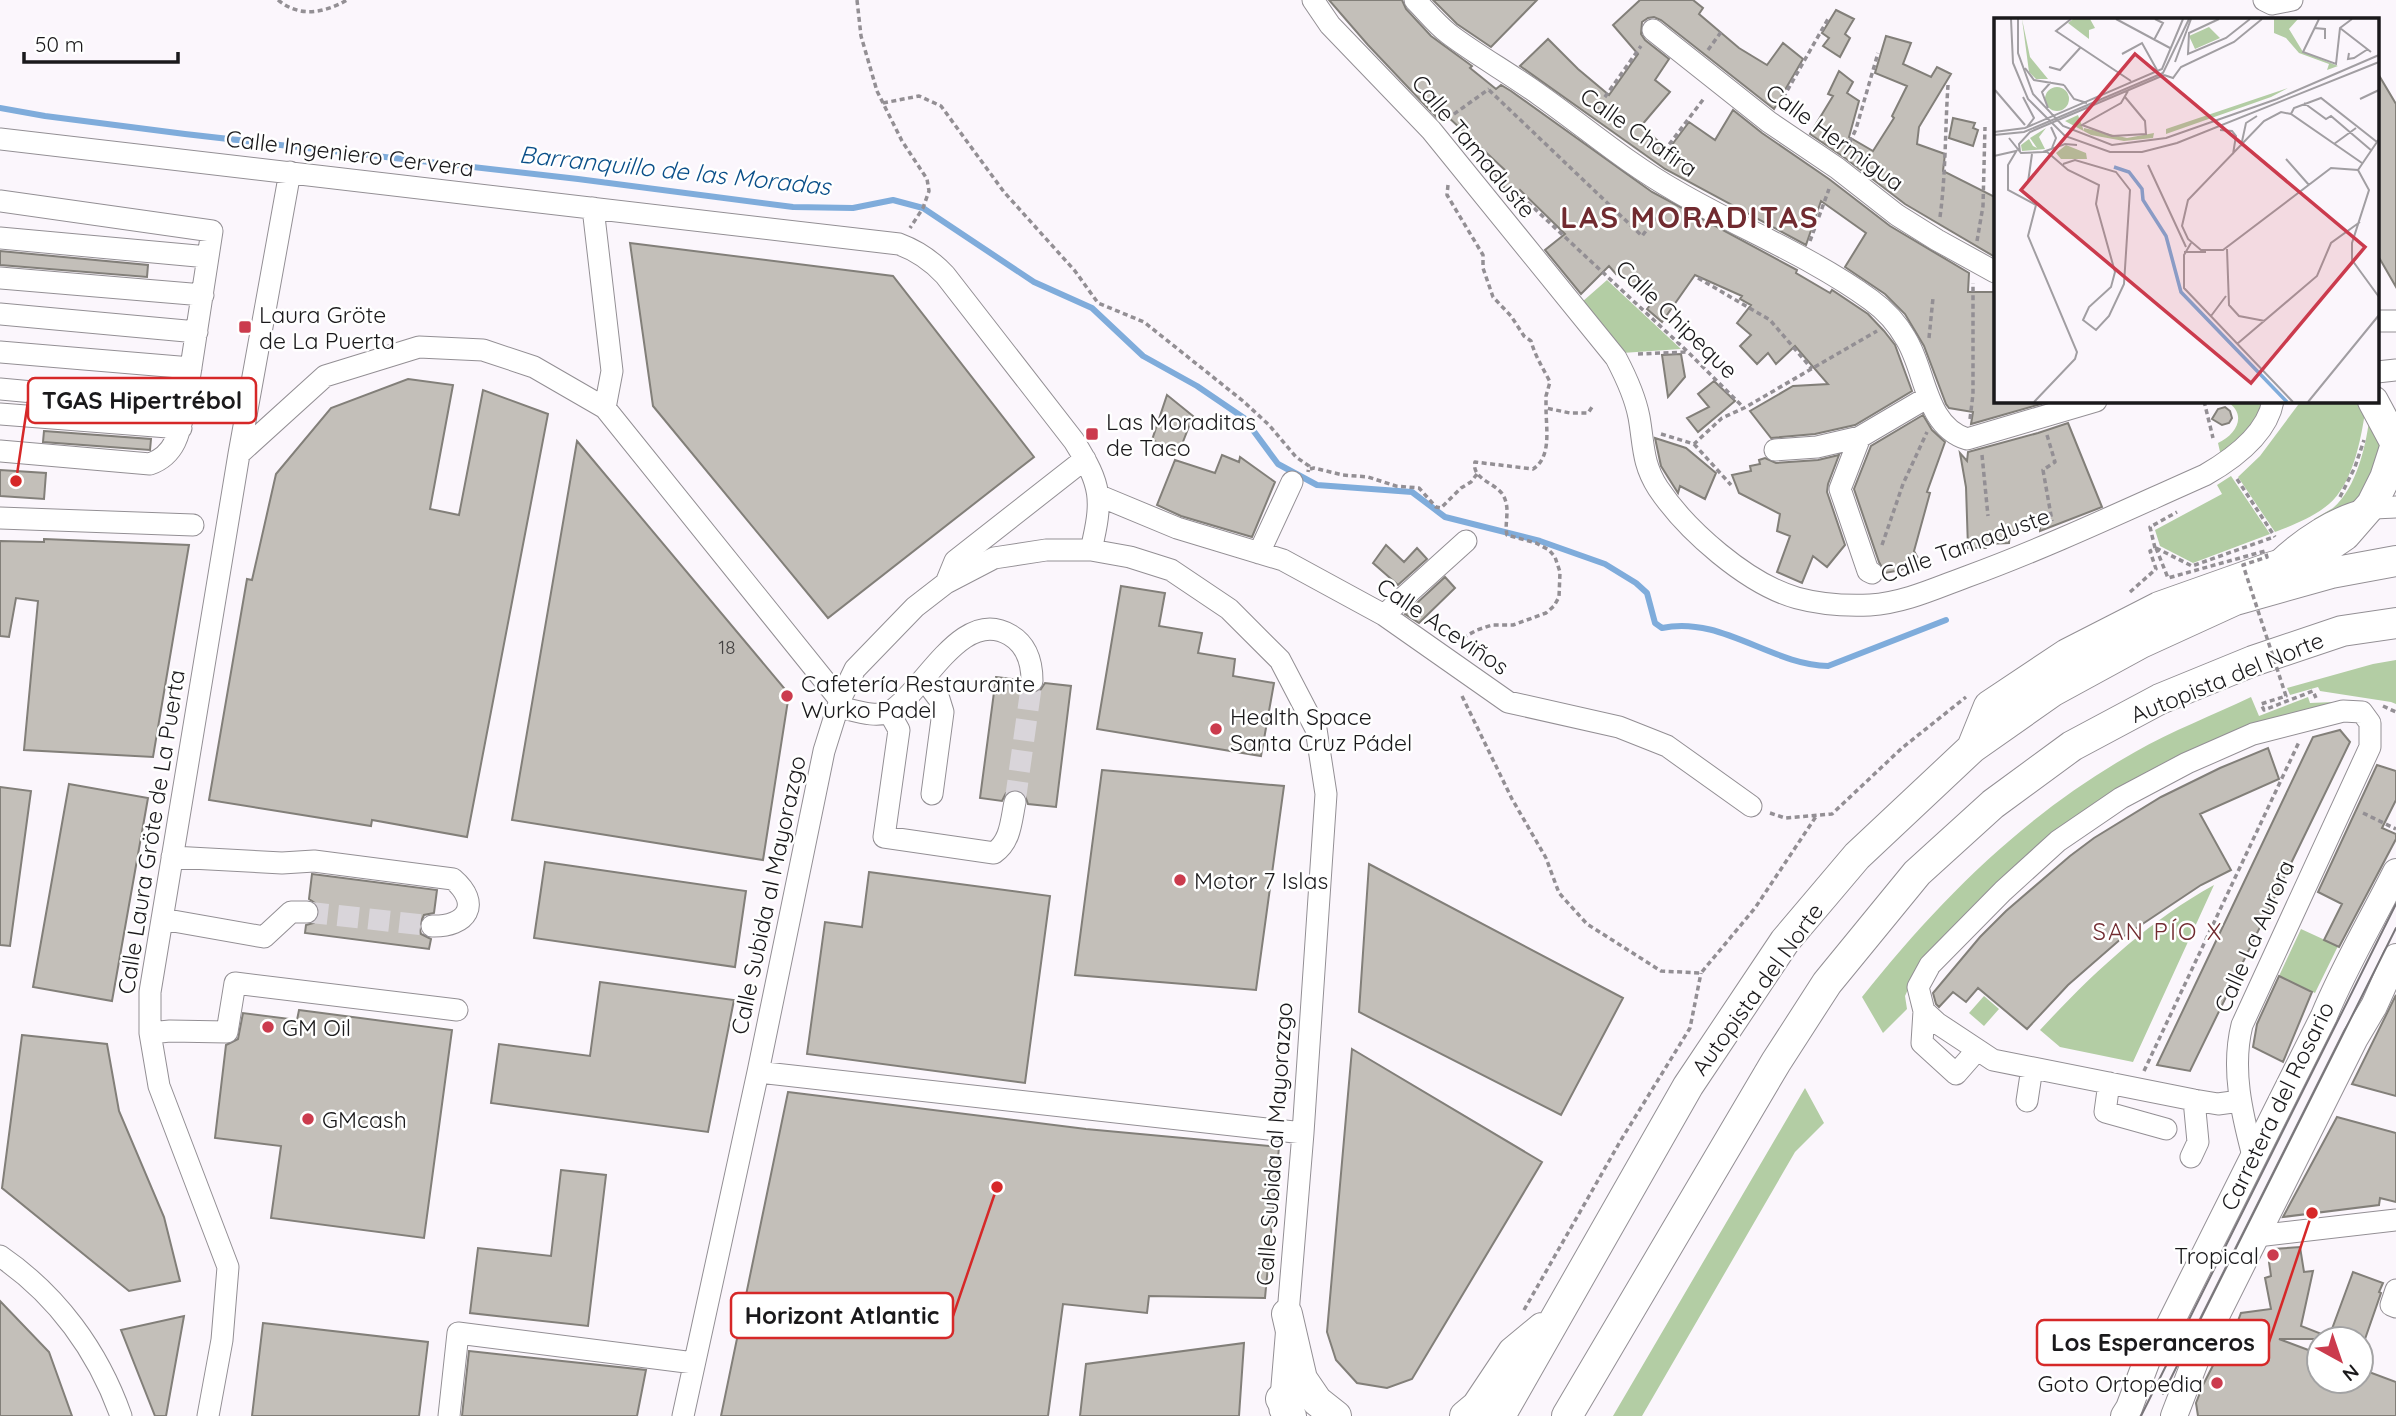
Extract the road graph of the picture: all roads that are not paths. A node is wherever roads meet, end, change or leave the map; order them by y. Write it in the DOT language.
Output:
graph roads {
  1 [pos="1313,0"];
  2 [pos="1415,0"];
  3 [pos="2263,0"];
  4 [pos="2292,0"];
  5 [pos="1653,30"];
  6 [pos="0,139"];
  7 [pos="290,172"];
  8 [pos="0,201"];
  9 [pos="593,208"];
  10 [pos="0,238"];
  11 [pos="208,257"];
  12 [pos="1994,271"];
  13 [pos="0,278"];
  14 [pos="203,295"];
  15 [pos="0,314"];
  16 [pos="2378,321"];
  17 [pos="2396,321"];
  18 [pos="197,332"];
  19 [pos="0,352"];
  20 [pos="191,368"];
  21 [pos="2396,370"];
  22 [pos="2378,372"];
  23 [pos="0,389"];
  24 [pos="2374,402"];
  25 [pos="2084,403"];
  26 [pos="185,406"];
  27 [pos="1933,406"];
  28 [pos="2272,407"];
  29 [pos="605,408"];
  30 [pos="0,414"];
  31 [pos="181,428"];
  32 [pos="1860,438"];
  33 [pos="1775,450"];
  34 [pos="0,451"];
  35 [pos="239,454"];
  36 [pos="1085,459"];
  37 [pos="1292,482"];
  38 [pos="1100,496"];
  39 [pos="2382,508"];
  40 [pos="0,518"];
  41 [pos="193,525"];
  42 [pos="1466,541"];
  43 [pos="1091,550"];
  44 [pos="1259,553"];
  45 [pos="2396,561"];
  46 [pos="1872,573"];
  47 [pos="946,583"];
  48 [pos="1384,615"];
  49 [pos="2396,623"];
  50 [pos="924,679"];
  51 [pos="1032,681"];
  52 [pos="839,704"];
  53 [pos="890,712"];
  54 [pos="1972,748"];
  55 [pos="932,794"];
  56 [pos="1015,802"];
  57 [pos="1751,806"];
  58 [pos="172,857"];
  59 [pos="2396,872"];
  60 [pos="307,912"];
  61 [pos="162,919"];
  62 [pos="432,926"];
  63 [pos="2396,957"];
  64 [pos="457,1010"];
  65 [pos="1924,1011"];
  66 [pos="150,1033"];
  67 [pos="1977,1050"];
  68 [pos="2032,1068"];
  69 [pos="758,1072"];
  70 [pos="2109,1083"];
  71 [pos="2194,1100"];
  72 [pos="2027,1101"];
  73 [pos="2240,1101"];
  74 [pos="2165,1129"];
  75 [pos="1303,1133"];
  76 [pos="2253,1156"];
  77 [pos="2191,1157"];
  78 [pos="2396,1220"];
  79 [pos="2257,1236"];
  80 [pos="0,1256"];
  81 [pos="2396,1290"];
  82 [pos="2396,1307"];
  83 [pos="1287,1314"];
  84 [pos="694,1363"];
  85 [pos="1284,1410"];
  86 [pos="1478,1413"];
  87 [pos="121,1416"];
  88 [pos="208,1416"];
  89 [pos="449,1416"];
  90 [pos="683,1416"];
  91 [pos="1336,1416"];
  92 [pos="1567,1416"];
  93 [pos="2124,1416"];
  94 [pos="2174,1416"];
  1 -- 28 [label="street, Calle Tamaduste"];
  2 -- 27 [label="street, Calle Chafira"];
  3 -- 4 [label="street"];
  5 -- 12 [label="street, Calle Hermigua"];
  6 -- 7 [label="street, Calle Ingeniero Cervera"];
  7 -- 9 [label="street, Calle Ingeniero Cervera"];
  7 -- 35 [label="street, Calle Laura Gröte de La Puerta"];
  8 -- 11 [label="street"];
  9 -- 29 [label="street"];
  9 -- 36 [label="street, Calle Ingeniero Cervera"];
  10 -- 11 [label="street"];
  11 -- 14 [label="street"];
  13 -- 14 [label="street"];
  14 -- 18 [label="street"];
  15 -- 18 [label="street"];
  16 -- 17 [label="street"];
  18 -- 20 [label="street"];
  19 -- 20 [label="street"];
  20 -- 26 [label="street"];
  21 -- 22 [label="street"];
  23 -- 26 [label="street"];
  24 -- 39 [label="highway"];
  25 -- 27 [label="street"];
  26 -- 31 [label="street"];
  27 -- 32 [label="street"];
  29 -- 35 [label="street"];
  29 -- 52 [label="street"];
  30 -- 31 [label="street"];
  31 -- 34 [label="street"];
  32 -- 33 [label="street"];
  32 -- 46 [label="street"];
  35 -- 58 [label="street, Calle Laura Gröte de La Puerta"];
  36 -- 38 [label="street, Calle Ingeniero Cervera"];
  36 -- 47 [label="street"];
  37 -- 44 [label="street"];
  38 -- 43 [label="street, Calle Ingeniero Cervera"];
  38 -- 44 [label="street, Calle Aceviños"];
  39 -- 54 [label="highway"];
  40 -- 41 [label="street"];
  42 -- 48 [label="street"];
  43 -- 47 [label="street, Calle Subida al Mayorazgo"];
  43 -- 75 [label="street, Calle Subida al Mayorazgo"];
  44 -- 48 [label="street, Calle Aceviños"];
  45 -- 54 [label="highway, Autopista del Norte"];
  47 -- 52 [label="street, Calle Subida al Mayorazgo"];
  48 -- 57 [label="street, Calle Aceviños"];
  49 -- 92 [label="highway, Autopista del Norte"];
  50 -- 51 [label="street"];
  50 -- 53 [label="street"];
  50 -- 55 [label="street"];
  52 -- 53 [label="street"];
  52 -- 69 [label="street, Calle Subida al Mayorazgo"];
  53 -- 56 [label="street"];
  54 -- 86 [label="highway, Autopista del Norte"];
  58 -- 61 [label="street, Calle Laura Gröte de La Puerta"];
  58 -- 62 [label="street"];
  59 -- 76 [label="main road, Carretera del Rosario"];
  60 -- 61 [label="street"];
  61 -- 66 [label="street, Calle Laura Gröte de La Puerta"];
  63 -- 79 [label="main road, Carretera del Rosario"];
  64 -- 66 [label="street"];
  65 -- 67 [label="street"];
  65 -- 67 [label="street"];
  65 -- 73 [label="street, Calle La Aurora"];
  66 -- 88 [label="street, Calle Laura Gröte de La Puerta"];
  67 -- 68 [label="street"];
  68 -- 70 [label="street"];
  68 -- 72 [label="street"];
  69 -- 75 [label="street"];
  69 -- 84 [label="street, Calle Subida al Mayorazgo"];
  70 -- 71 [label="street"];
  70 -- 74 [label="street"];
  71 -- 73 [label="street"];
  71 -- 77 [label="street"];
  73 -- 76 [label="street, Calle La Aurora"];
  75 -- 83 [label="street, Calle Subida al Mayorazgo"];
  76 -- 93 [label="main road, Carretera del Rosario"];
  78 -- 79 [label="street"];
  79 -- 94 [label="main road, Carretera del Rosario"];
  80 -- 87 [label="street"];
  81 -- 82 [label="street"];
  83 -- 85 [label="street, Calle Subida al Mayorazgo"];
  83 -- 91 [label="highway"];
  84 -- 89 [label="street"];
  84 -- 90 [label="street, Calle Subida al Mayorazgo"];
}
